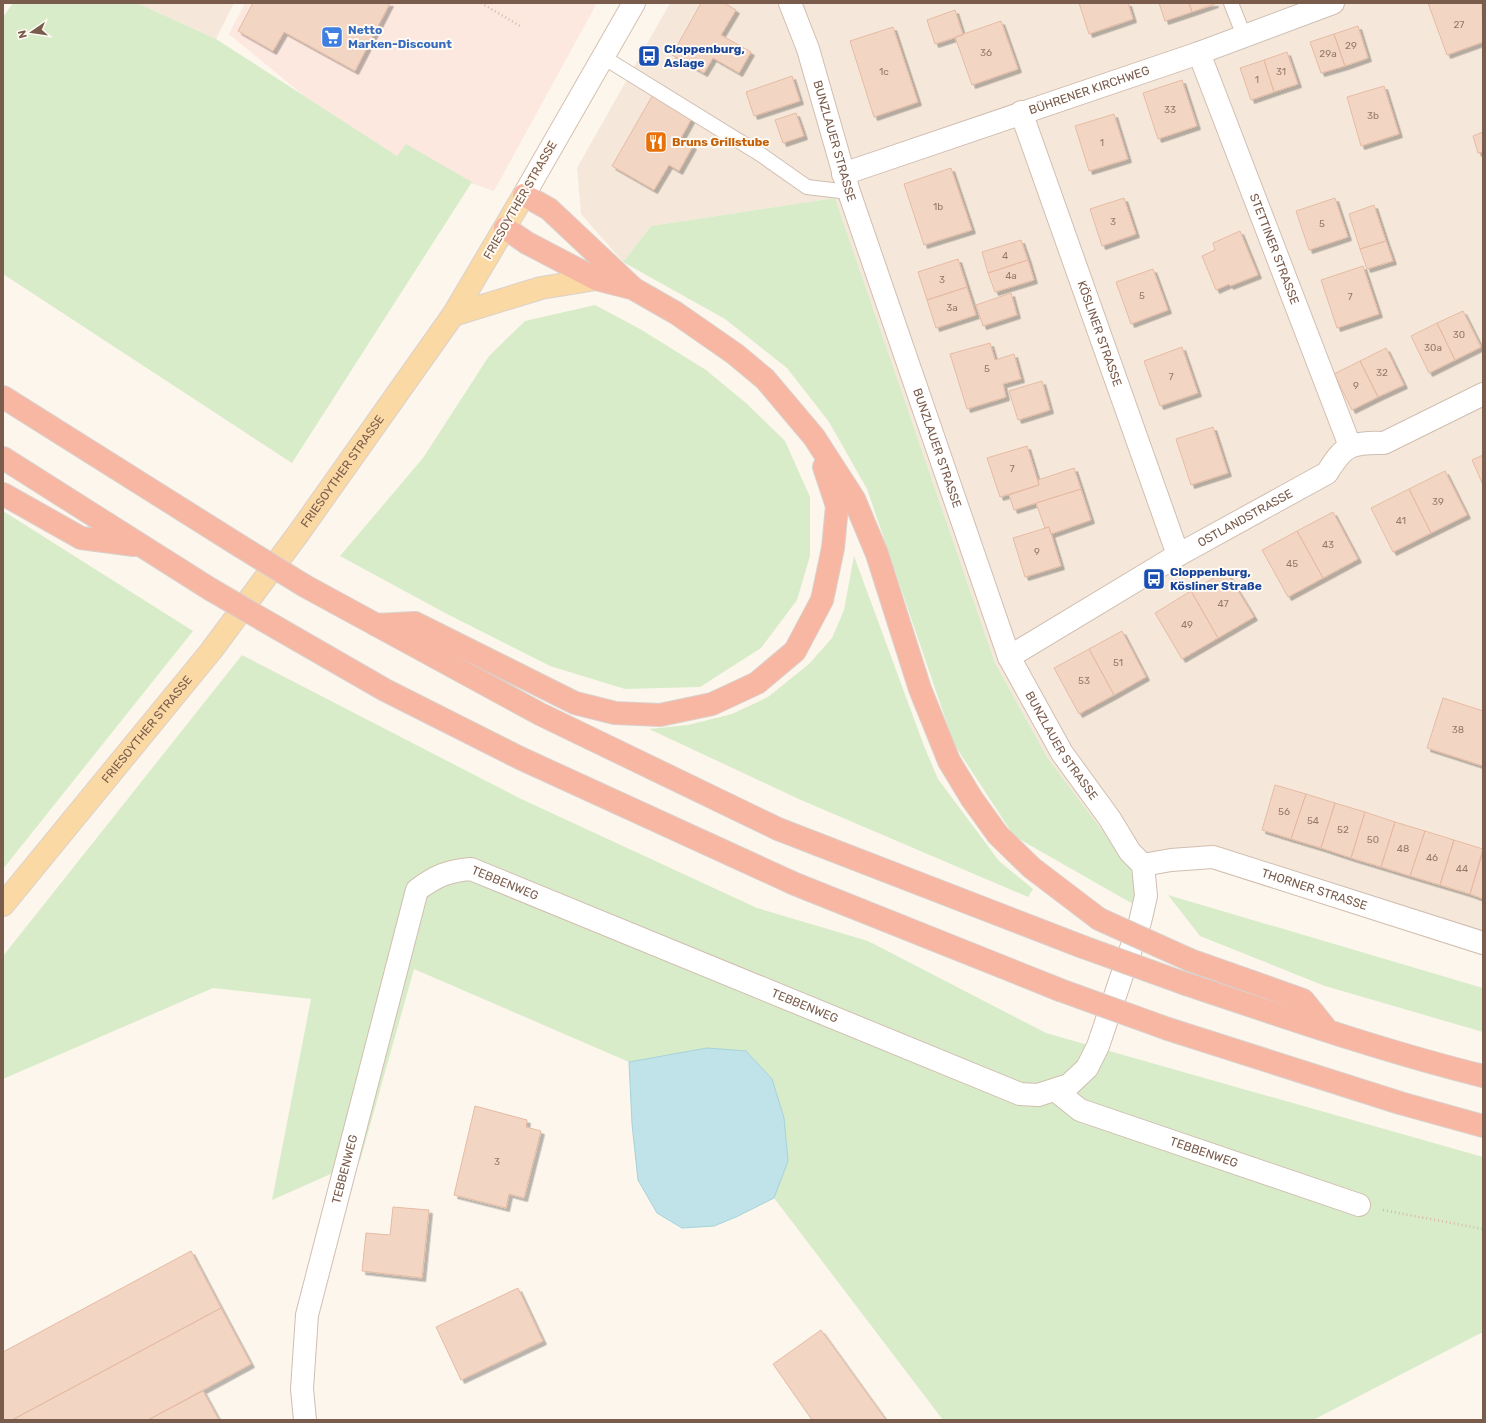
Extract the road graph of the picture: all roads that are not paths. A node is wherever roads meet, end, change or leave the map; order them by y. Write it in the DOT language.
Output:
graph roads {
  1 [pos="634,3"];
  2 [pos="790,3"];
  3 [pos="1231,3"];
  4 [pos="1333,3"];
  5 [pos="1244,36"];
  6 [pos="1199,52"];
  7 [pos="603,57"];
  8 [pos="1021,112"];
  9 [pos="846,183"];
  10 [pos="524,195"];
  11 [pos="505,228"];
  12 [pos="596,279"];
  13 [pos="634,289"];
  14 [pos="453,315"];
  15 [pos="1483,394"];
  16 [pos="3,397"];
  17 [pos="814,437"];
  18 [pos="1350,446"];
  19 [pos="3,458"];
  20 [pos="3,494"];
  21 [pos="141,546"];
  22 [pos="1178,555"];
  23 [pos="376,625"];
  24 [pos="1009,657"];
  25 [pos="1143,865"];
  26 [pos="3,905"];
  27 [pos="1483,943"];
  28 [pos="1328,1030"];
  29 [pos="1483,1076"];
  30 [pos="1054,1090"];
  31 [pos="1483,1126"];
  32 [pos="1359,1205"];
  33 [pos="305,1420"];
  1 -- 7 [label="street, FRIESOYTHER STRASSE"];
  2 -- 9 [label="street, BUNZLAUER STRASSE"];
  3 -- 5 [label="lane"];
  4 -- 5 [label="street, BÜHRENER KIRCHWEG"];
  5 -- 6 [label="street, BÜHRENER KIRCHWEG"];
  6 -- 8 [label="street, BÜHRENER KIRCHWEG"];
  6 -- 18 [label="street, STETTINER STRASSE"];
  7 -- 9 [label="lane"];
  7 -- 10 [label="street, FRIESOYTHER STRASSE"];
  8 -- 9 [label="street, BÜHRENER KIRCHWEG"];
  8 -- 22 [label="street, KÖSLINER STRASSE"];
  9 -- 24 [label="street, BUNZLAUER STRASSE"];
  10 -- 11 [label="main road, FRIESOYTHER STRASSE"];
  10 -- 13 [label="highway"];
  11 -- 12 [label="highway"];
  11 -- 14 [label="main road, FRIESOYTHER STRASSE"];
  12 -- 13 [label="highway"];
  12 -- 14 [label="main road"];
  13 -- 17 [label="highway"];
  14 -- 26 [label="main road, FRIESOYTHER STRASSE"];
  15 -- 18 [label="street"];
  16 -- 23 [label="highway, bridge"];
  17 -- 23 [label="highway"];
  17 -- 28 [label="highway, bridge"];
  18 -- 22 [label="street, OSTLANDSTRASSE"];
  19 -- 21 [label="highway"];
  20 -- 21 [label="highway"];
  21 -- 31 [label="highway, bridge"];
  22 -- 24 [label="street, OSTLANDSTRASSE"];
  23 -- 28 [label="highway, bridge"];
  24 -- 25 [label="street, BUNZLAUER STRASSE"];
  25 -- 27 [label="street, THORNER STRASSE"];
  25 -- 30 [label="street, TEBBENWEG"];
  28 -- 29 [label="highway"];
  30 -- 32 [label="street, TEBBENWEG"];
  30 -- 33 [label="street, TEBBENWEG"];
}
